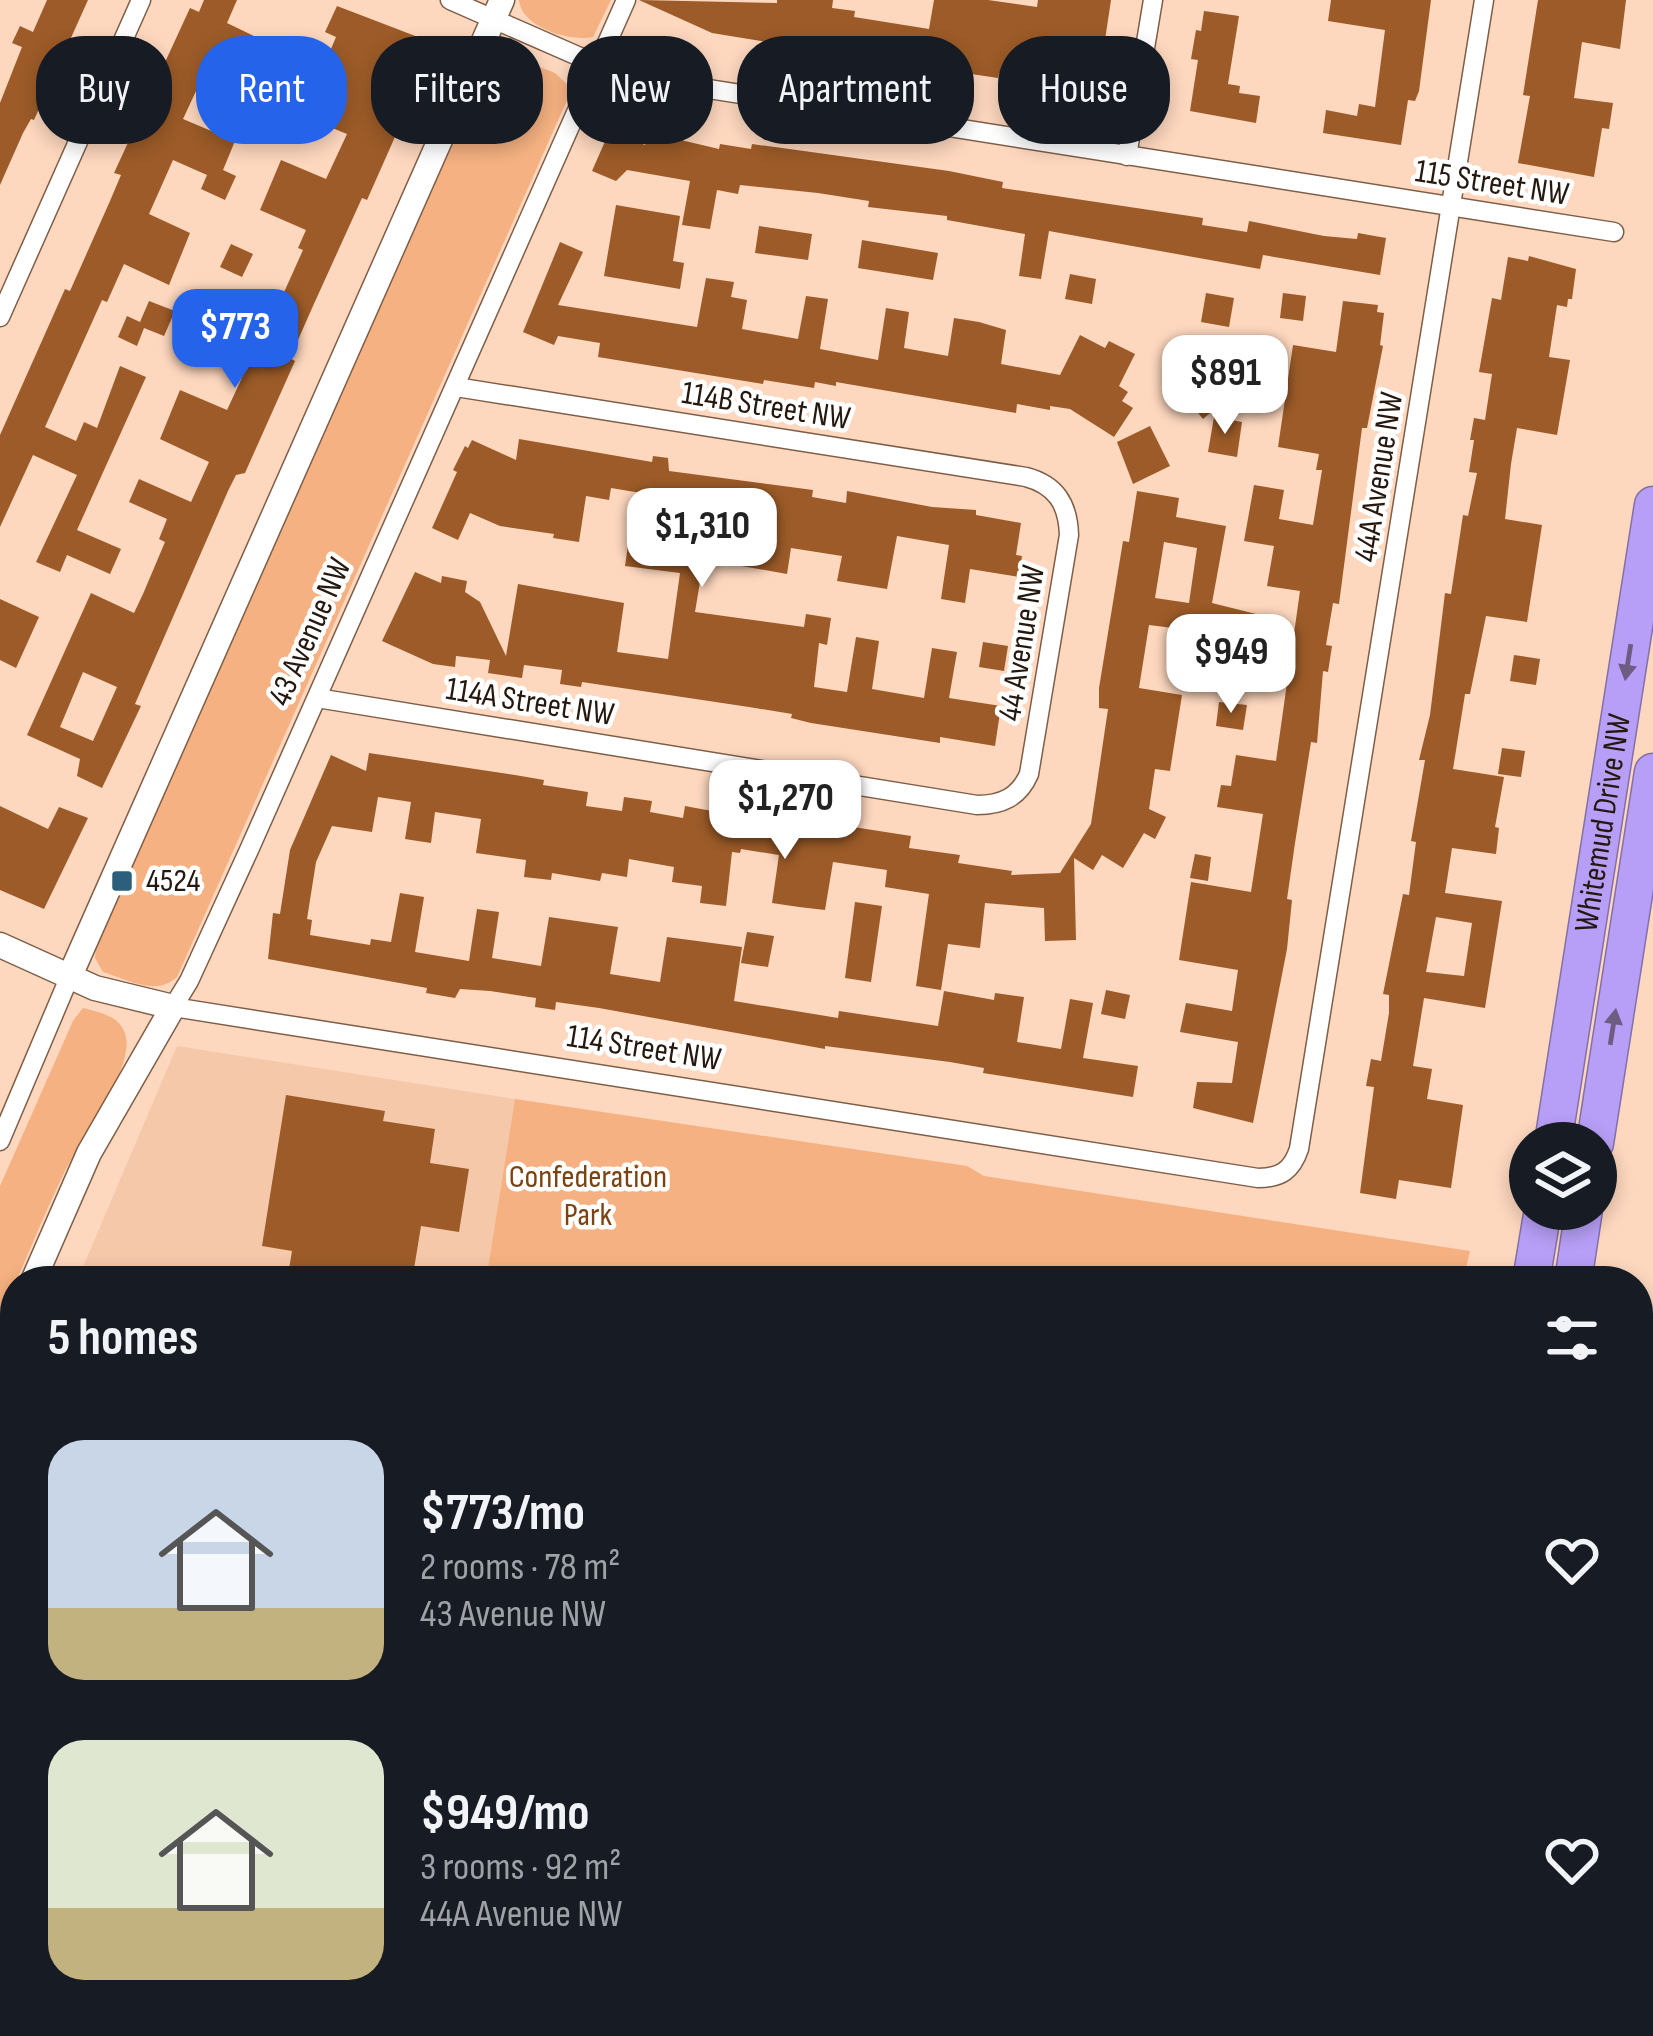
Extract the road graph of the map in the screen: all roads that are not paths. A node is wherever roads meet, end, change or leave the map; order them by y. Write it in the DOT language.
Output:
graph roads {
  1 [pos="141,0"];
  2 [pos="450,0"];
  3 [pos="626,0"];
  4 [pos="1153,0"];
  5 [pos="1484,0"];
  6 [pos="497,10"];
  7 [pos="610,36"];
  8 [pos="567,47"];
  9 [pos="713,90"];
  10 [pos="567,133"];
  11 [pos="1127,156"];
  12 [pos="1452,207"];
  13 [pos="1614,232"];
  14 [pos="0,317"];
  15 [pos="455,387"];
  16 [pos="1060,498"];
  17 [pos="1653,505"];
  18 [pos="316,698"];
  19 [pos="1653,772"];
  20 [pos="1017,794"];
  21 [pos="0,945"];
  22 [pos="69,978"];
  23 [pos="173,1007"];
  24 [pos="1556,1122"];
  25 [pos="1597,1122"];
  26 [pos="0,1141"];
  27 [pos="1286,1171"];
  28 [pos="1540,1230"];
  29 [pos="1581,1230"];
  30 [pos="40,1266"];
  31 [pos="1534,1266"];
  32 [pos="1575,1266"];
  1 -- 14 [label="street"];
  2 -- 6 [label="street, 115 Street NW"];
  3 -- 7 [label="street, 43 Avenue NW"];
  4 -- 11 [label="street"];
  5 -- 12 [label="street, 44A Avenue NW"];
  6 -- 8 [label="street, 115 Street NW"];
  6 -- 22 [label="street"];
  9 -- 11 [label="street, 115 Street NW"];
  10 -- 15 [label="street, 43 Avenue NW"];
  11 -- 12 [label="street, 115 Street NW"];
  12 -- 13 [label="street, 115 Street NW"];
  12 -- 27 [label="street, 44A Avenue NW"];
  15 -- 16 [label="street, 114B Street NW"];
  15 -- 18 [label="street, 43 Avenue NW"];
  16 -- 20 [label="street, 44 Avenue NW"];
  17 -- 24 [label="highway, Whitemud Drive NW, one-way"];
  18 -- 20 [label="street, 114A Street NW"];
  18 -- 23 [label="street, 43 Avenue NW"];
  25 -- 19 [label="highway, Whitemud Drive NW, one-way"];
  21 -- 22 [label="street, 114 Street NW"];
  22 -- 23 [label="street, 114 Street NW"];
  22 -- 26 [label="street"];
  23 -- 27 [label="street, 114 Street NW"];
  23 -- 30 [label="street, 43 Avenue NW"];
  28 -- 31 [label="highway"];
  29 -- 32 [label="highway"];
}
